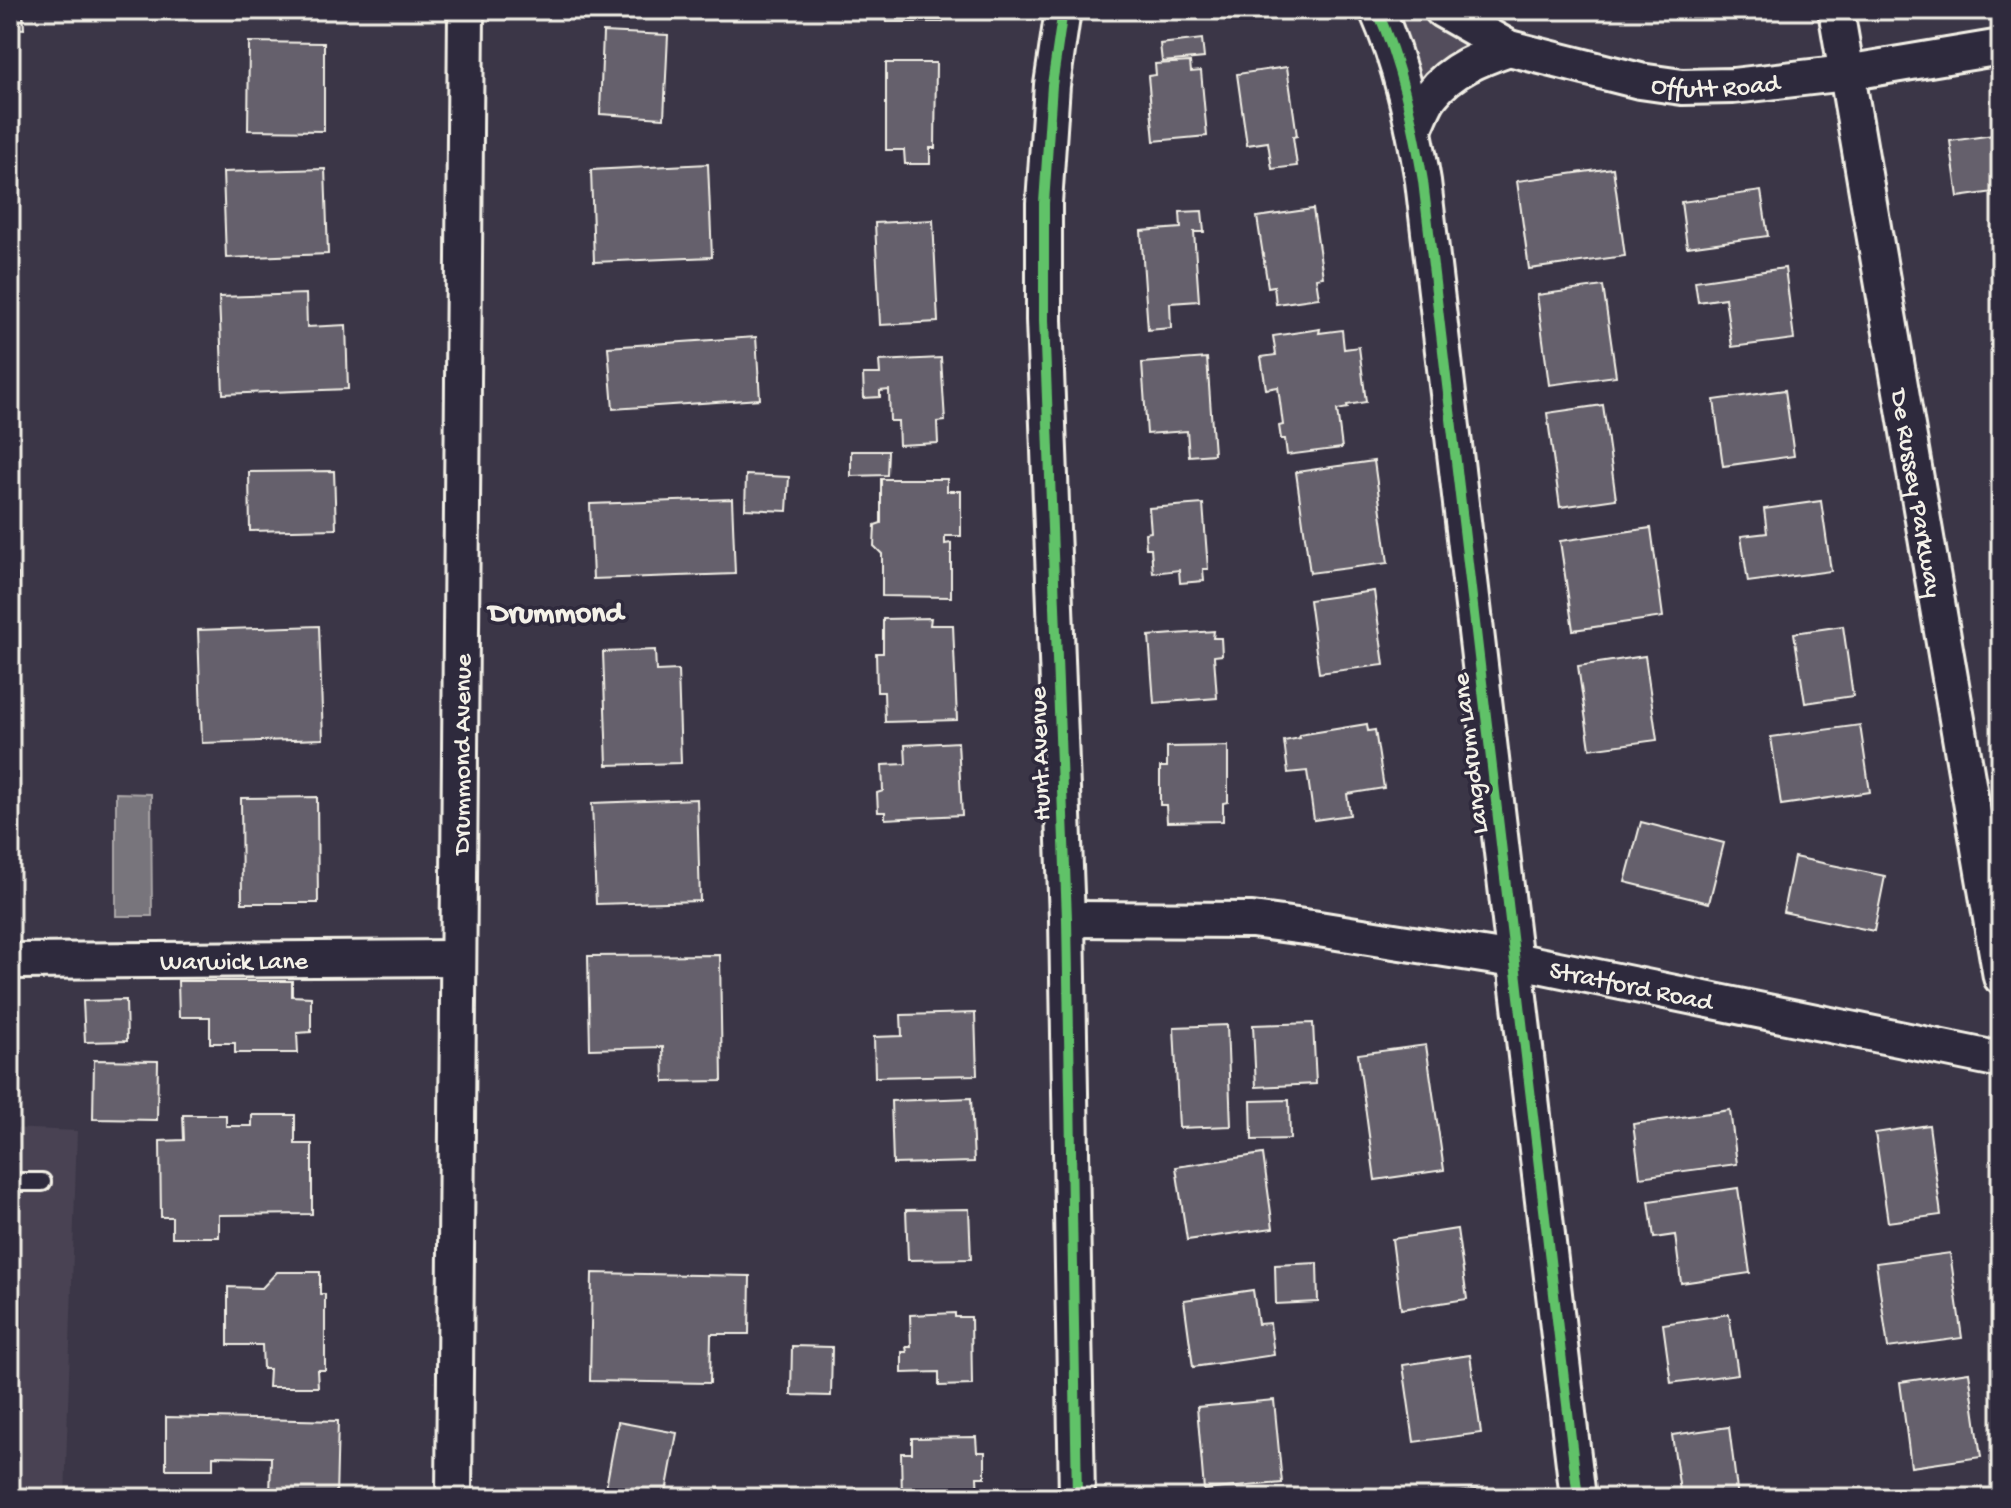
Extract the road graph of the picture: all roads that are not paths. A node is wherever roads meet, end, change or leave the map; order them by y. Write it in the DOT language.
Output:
graph roads {
  1 [pos="466,10"];
  2 [pos="1063,10"];
  3 [pos="1377,10"];
  4 [pos="1442,10"];
  5 [pos="1836,10"];
  6 [pos="2001,47"];
  7 [pos="1509,48"];
  8 [pos="1846,73"];
  9 [pos="1414,129"];
  10 [pos="1067,919"];
  11 [pos="457,958"];
  12 [pos="1514,960"];
  13 [pos="10,961"];
  14 [pos="2001,977"];
  15 [pos="2001,1060"];
  16 [pos="10,1182"];
  17 [pos="42,1182"];
  18 [pos="454,1498"];
  19 [pos="1077,1498"];
  20 [pos="1578,1498"];
  1 -- 11 [label="street, Drummond Avenue"];
  2 -- 10 [label="street, Hunt Avenue"];
  3 -- 9 [label="street, Langdrum Lane"];
  4 -- 7 [label="street, Offutt Road"];
  5 -- 8 [label="street, De Russey Parkway"];
  6 -- 8 [label="street, Offutt Road"];
  7 -- 8 [label="street, Offutt Road"];
  7 -- 9 [label="street"];
  8 -- 14 [label="street, De Russey Parkway"];
  9 -- 12 [label="street, Langdrum Lane"];
  10 -- 12 [label="street, Stratford Road"];
  10 -- 19 [label="street, Hunt Avenue"];
  11 -- 13 [label="street, Warwick Lane"];
  11 -- 18 [label="street, Drummond Avenue"];
  12 -- 15 [label="street, Stratford Road"];
  12 -- 20 [label="street, Langdrum Lane"];
  16 -- 17 [label="lane"];
}
